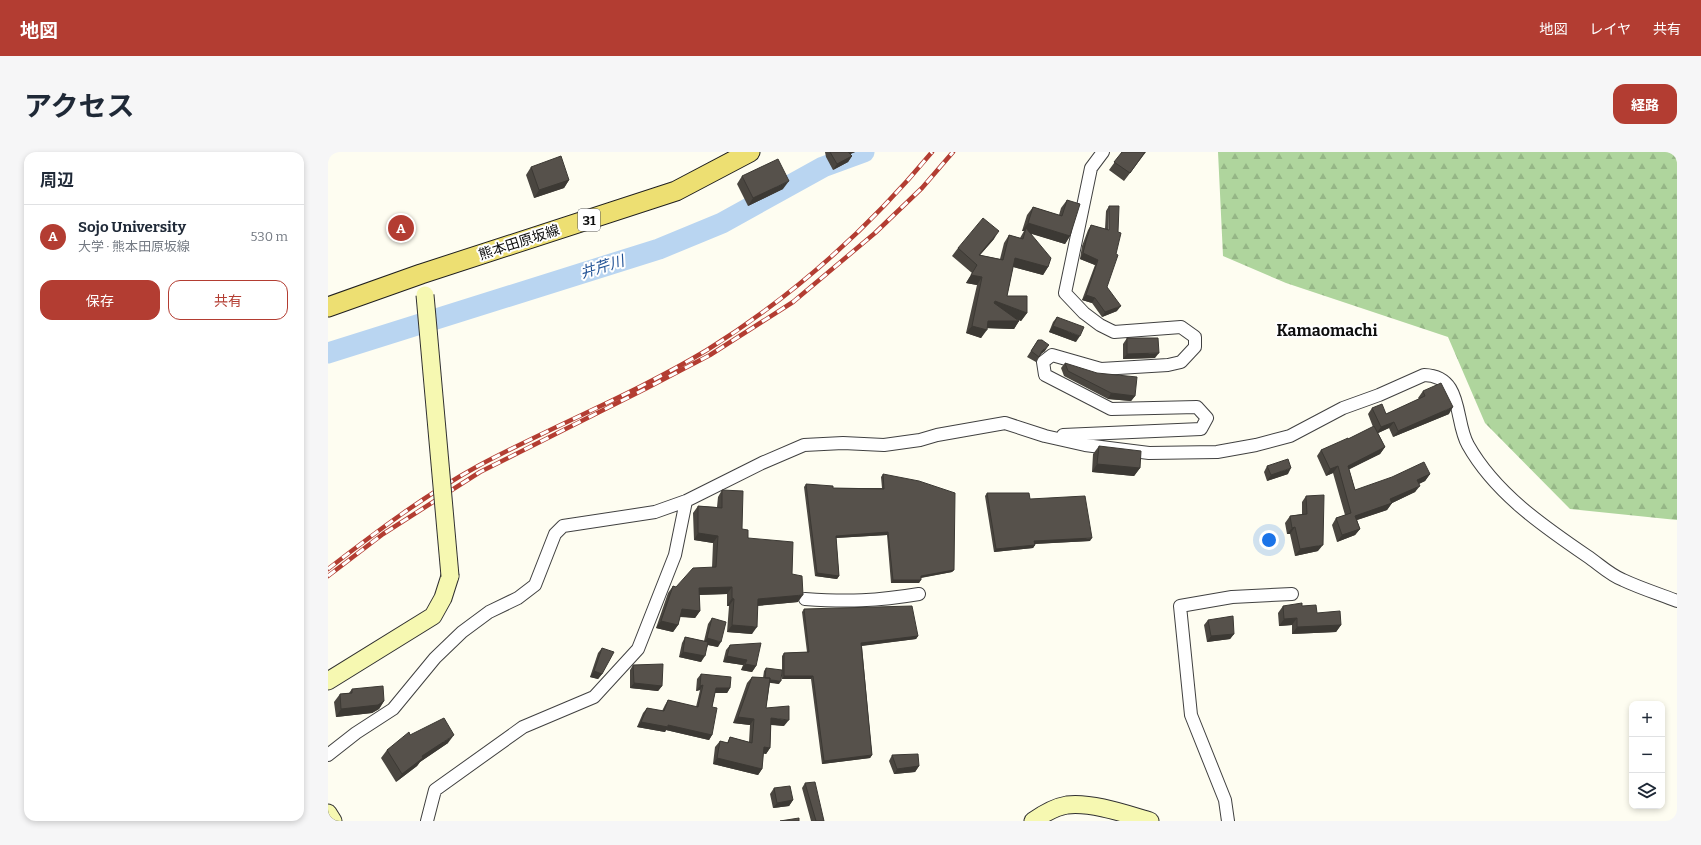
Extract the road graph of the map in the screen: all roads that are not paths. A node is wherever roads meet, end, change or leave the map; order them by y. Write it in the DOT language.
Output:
graph roads {
  1 [pos="750,152"];
  2 [pos="1103,152"];
  3 [pos="421,274"];
  4 [pos="328,307"];
  5 [pos="1045,436"];
  6 [pos="686,501"];
  7 [pos="919,594"];
  8 [pos="1292,594"];
  9 [pos="805,599"];
  10 [pos="1677,601"];
  11 [pos="328,681"];
  12 [pos="328,755"];
  13 [pos="328,813"];
  14 [pos="333,821"];
  15 [pos="427,821"];
  16 [pos="1033,821"];
  17 [pos="1150,821"];
  18 [pos="1228,821"];
  1 -- 3 [label="main road, 熊本田原坂線 / 31"];
  2 -- 5 [label="street"];
  3 -- 4 [label="main road, 熊本田原坂線 / 31"];
  3 -- 11 [label="street, bridge"];
  5 -- 6 [label="street"];
  5 -- 10 [label="street"];
  6 -- 12 [label="street"];
  6 -- 15 [label="street"];
  7 -- 9 [label="street"];
  8 -- 18 [label="street"];
  13 -- 14 [label="street"];
  16 -- 17 [label="street"];
}
